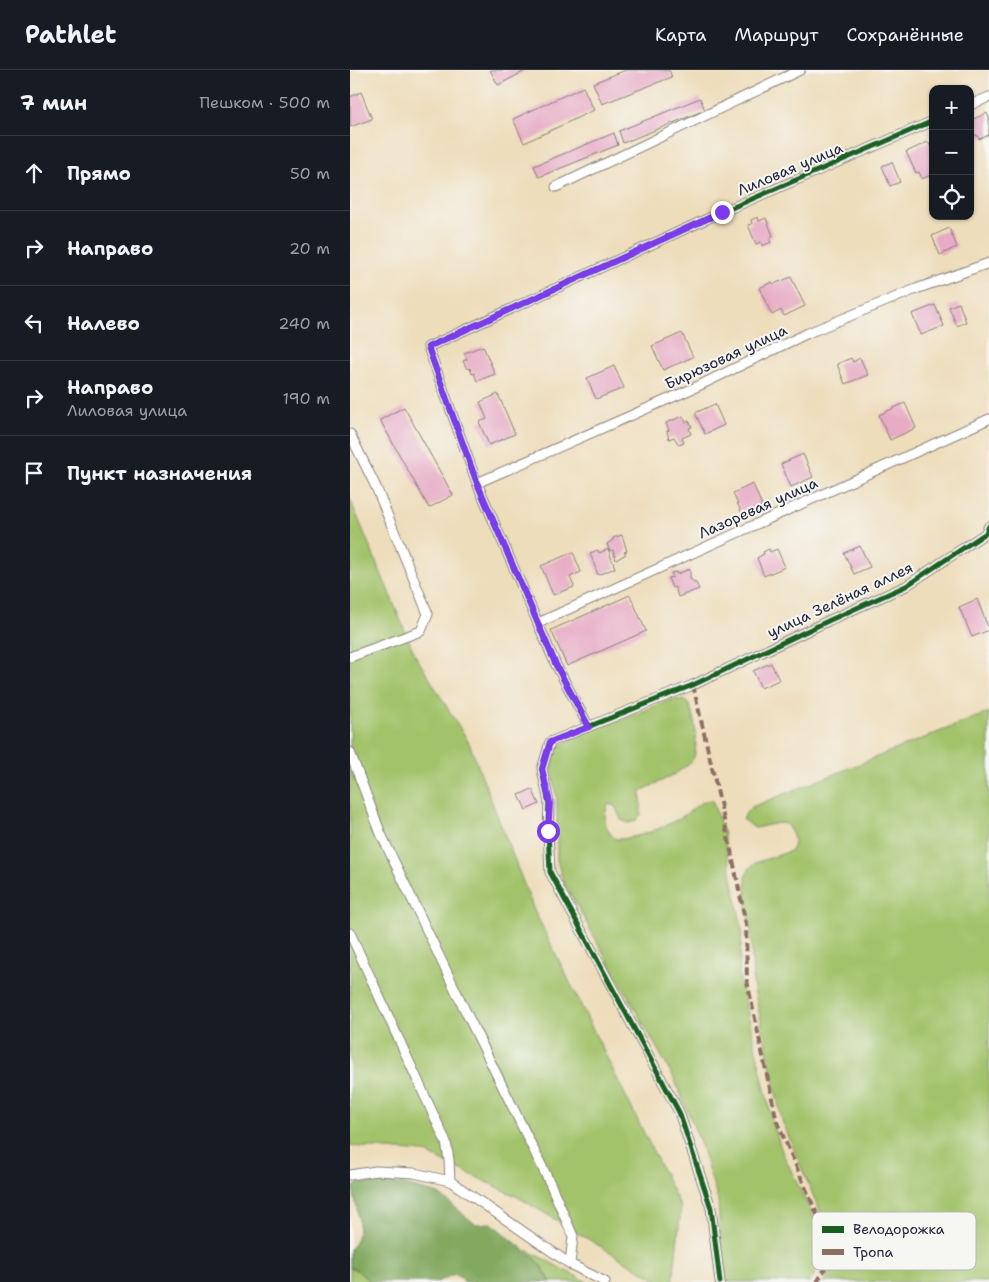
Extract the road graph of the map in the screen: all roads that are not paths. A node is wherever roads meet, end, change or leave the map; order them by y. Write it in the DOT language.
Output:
graph roads {
  1 [pos="800,70"];
  2 [pos="989,97"];
  3 [pos="974,103"];
  4 [pos="929,123"];
  5 [pos="556,187"];
  6 [pos="989,263"];
  7 [pos="989,419"];
  8 [pos="350,434"];
  9 [pos="477,483"];
  10 [pos="989,526"];
  11 [pos="538,623"];
  12 [pos="350,657"];
  13 [pos="589,727"];
  14 [pos="350,752"];
  15 [pos="350,933"];
  16 [pos="350,1175"];
  17 [pos="450,1182"];
  18 [pos="570,1264"];
  19 [pos="605,1282"];
  20 [pos="720,1282"];
  1 -- 5 [label="street"];
  2 -- 3 [label="street"];
  4 -- 9 [label="street, Лиловая улица"];
  6 -- 9 [label="street, Бирюзовая улица"];
  7 -- 11 [label="street, Лазоревая улица"];
  8 -- 12 [label="street"];
  9 -- 11 [label="street"];
  10 -- 13 [label="street, улица Зелёная аллея"];
  11 -- 13 [label="street"];
  13 -- 20 [label="street, улица Зелёная аллея"];
  14 -- 18 [label="street"];
  15 -- 17 [label="street"];
  16 -- 17 [label="street"];
  17 -- 18 [label="street"];
  18 -- 19 [label="street"];
}
